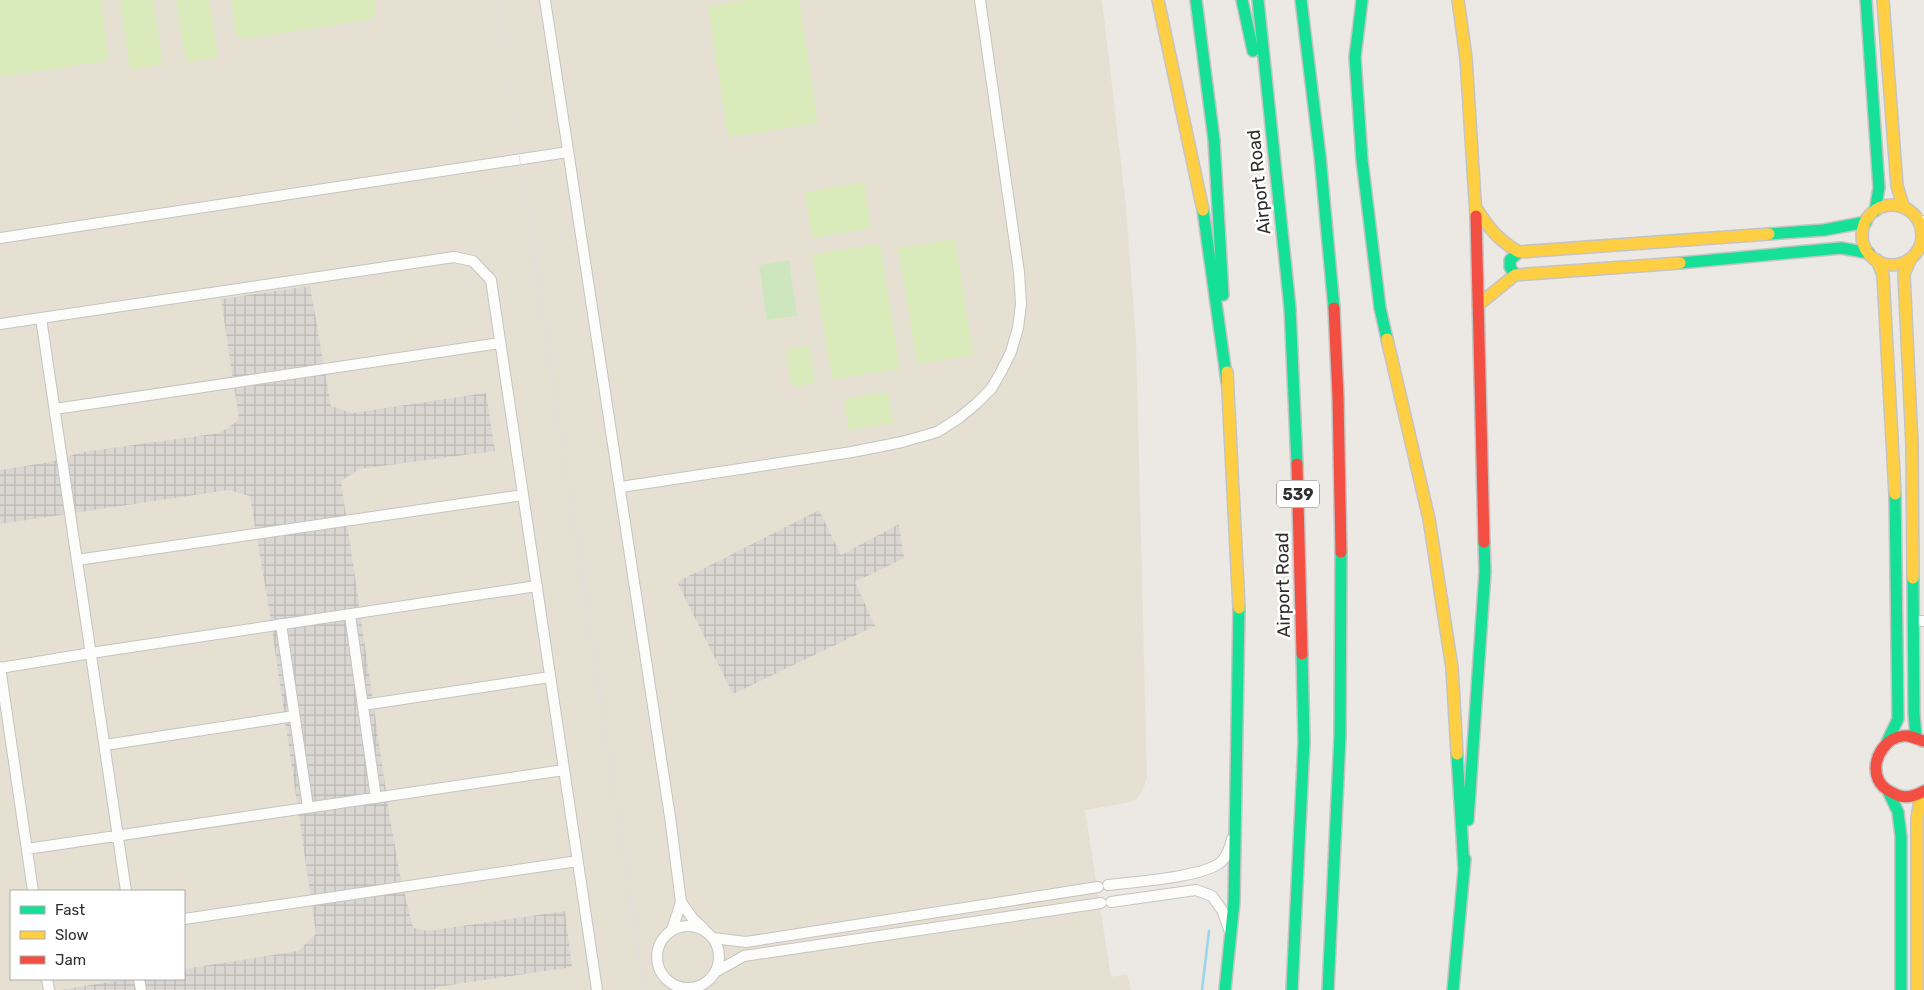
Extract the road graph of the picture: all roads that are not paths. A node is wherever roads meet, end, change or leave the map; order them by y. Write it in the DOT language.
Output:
graph roads {
  1 [pos="545,0"];
  2 [pos="980,0"];
  3 [pos="1158,0"];
  4 [pos="1196,0"];
  5 [pos="1242,0"];
  6 [pos="1258,0"];
  7 [pos="1302,0"];
  8 [pos="1362,0"];
  9 [pos="1458,0"];
  10 [pos="1866,0"];
  11 [pos="1883,0"];
  12 [pos="1272,137"];
  13 [pos="568,152"];
  14 [pos="1476,208"];
  15 [pos="1904,208"];
  16 [pos="1875,211"];
  17 [pos="1922,221"];
  18 [pos="1866,222"];
  19 [pos="0,238"];
  20 [pos="1923,241"];
  21 [pos="1519,252"];
  22 [pos="1873,256"];
  23 [pos="1911,258"];
  24 [pos="1515,275"];
  25 [pos="1478,305"];
  26 [pos="41,318"];
  27 [pos="0,324"];
  28 [pos="500,343"];
  29 [pos="1228,382"];
  30 [pos="54,409"];
  31 [pos="621,487"];
  32 [pos="523,495"];
  33 [pos="77,560"];
  34 [pos="537,586"];
  35 [pos="350,614"];
  36 [pos="1919,621"];
  37 [pos="281,624"];
  38 [pos="91,653"];
  39 [pos="0,668"];
  40 [pos="550,677"];
  41 [pos="363,705"];
  42 [pos="294,716"];
  43 [pos="1920,739"];
  44 [pos="1887,742"];
  45 [pos="104,745"];
  46 [pos="564,770"];
  47 [pos="1888,791"];
  48 [pos="1922,792"];
  49 [pos="376,798"];
  50 [pos="308,808"];
  51 [pos="1236,824"];
  52 [pos="118,835"];
  53 [pos="27,850"];
  54 [pos="578,861"];
  55 [pos="1464,869"];
  56 [pos="1124,883"];
  57 [pos="33,890"];
  58 [pos="126,890"];
  59 [pos="1125,900"];
  60 [pos="681,902"];
  61 [pos="185,919"];
  62 [pos="672,930"];
  63 [pos="1231,933"];
  64 [pos="710,935"];
  65 [pos="713,975"];
  66 [pos="676,988"];
  67 [pos="597,990"];
  68 [pos="705,990"];
  69 [pos="1225,990"];
  70 [pos="1292,990"];
  71 [pos="1328,990"];
  72 [pos="1453,990"];
  73 [pos="1901,990"];
  74 [pos="1917,990"];
  1 -- 13 [label="street"];
  2 -- 31 [label="street"];
  3 -- 29 [label="main road"];
  4 -- 29 [label="main road"];
  5 -- 12 [label="main road"];
  6 -- 12 [label="main road, Airport Road / 539"];
  7 -- 71 [label="main road, 539"];
  8 -- 55 [label="main road"];
  9 -- 14 [label="main road"];
  10 -- 16 [label="main road"];
  11 -- 15 [label="main road"];
  12 -- 70 [label="main road, Airport Road / 539"];
  13 -- 19 [label="street"];
  13 -- 31 [label="street"];
  14 -- 21 [label="main road"];
  14 -- 25 [label="main road"];
  15 -- 16 [label="main road"];
  15 -- 17 [label="main road"];
  16 -- 18 [label="main road"];
  17 -- 20 [label="main road"];
  18 -- 21 [label="main road"];
  18 -- 22 [label="main road"];
  20 -- 23 [label="main road"];
  21 -- 24 [label="main road"];
  22 -- 23 [label="main road"];
  22 -- 24 [label="main road"];
  22 -- 44 [label="main road"];
  23 -- 36 [label="main road"];
  24 -- 25 [label="main road"];
  25 -- 55 [label="main road"];
  26 -- 27 [label="street"];
  26 -- 28 [label="street"];
  26 -- 30 [label="street"];
  28 -- 30 [label="street"];
  28 -- 32 [label="street"];
  29 -- 51 [label="main road"];
  30 -- 33 [label="street"];
  31 -- 60 [label="street"];
  32 -- 33 [label="street"];
  32 -- 34 [label="street"];
  33 -- 38 [label="street"];
  34 -- 35 [label="street"];
  34 -- 40 [label="street"];
  35 -- 37 [label="street"];
  35 -- 41 [label="street"];
  36 -- 43 [label="main road"];
  37 -- 38 [label="street"];
  37 -- 42 [label="street"];
  38 -- 39 [label="street"];
  38 -- 45 [label="street"];
  39 -- 53 [label="street"];
  40 -- 41 [label="street"];
  40 -- 46 [label="street"];
  41 -- 49 [label="street"];
  42 -- 45 [label="street"];
  42 -- 50 [label="street"];
  43 -- 44 [label="main road"];
  44 -- 47 [label="main road"];
  45 -- 52 [label="street"];
  46 -- 49 [label="street"];
  46 -- 54 [label="street"];
  47 -- 48 [label="main road"];
  47 -- 73 [label="main road"];
  48 -- 74 [label="main road"];
  49 -- 50 [label="street"];
  50 -- 52 [label="street"];
  51 -- 56 [label="street"];
  51 -- 63 [label="main road"];
  52 -- 53 [label="street"];
  52 -- 58 [label="street"];
  53 -- 57 [label="street"];
  54 -- 61 [label="street"];
  54 -- 67 [label="street"];
  55 -- 72 [label="main road"];
  56 -- 59 [label="street"];
  56 -- 64 [label="street"];
  59 -- 63 [label="street"];
  59 -- 65 [label="street"];
  60 -- 62 [label="street"];
  60 -- 64 [label="street"];
  62 -- 64 [label="street"];
  62 -- 66 [label="street"];
  63 -- 69 [label="main road"];
  64 -- 65 [label="street"];
  65 -- 66 [label="street"];
  65 -- 68 [label="street"];
}
